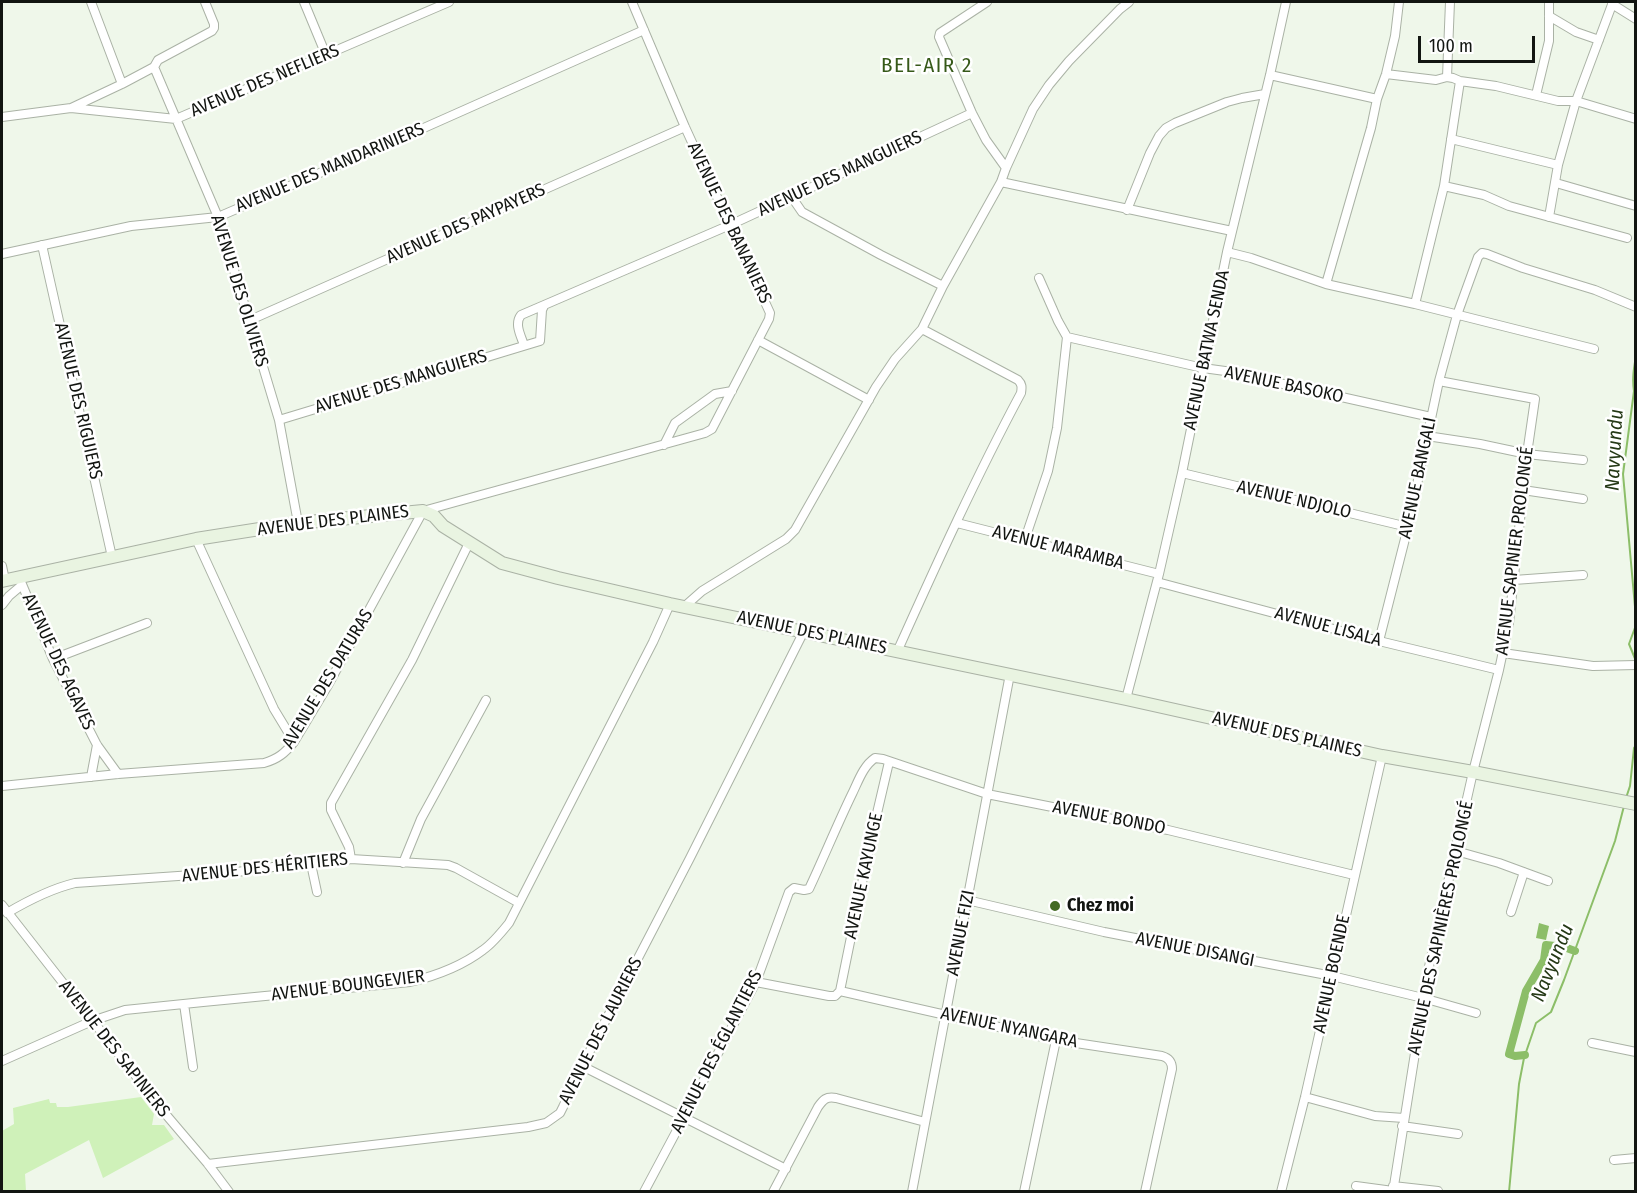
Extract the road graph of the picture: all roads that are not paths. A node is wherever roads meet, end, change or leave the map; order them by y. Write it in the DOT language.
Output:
graph roads {
  1 [pos="91,2"];
  2 [pos="205,2"];
  3 [pos="304,2"];
  4 [pos="448,2"];
  5 [pos="632,2"];
  6 [pos="987,2"];
  7 [pos="1129,2"];
  8 [pos="1286,2"];
  9 [pos="1399,2"];
  10 [pos="1450,2"];
  11 [pos="1549,2"];
  12 [pos="1613,3"];
  13 [pos="1550,16"];
  14 [pos="1635,19"];
  15 [pos="644,30"];
  16 [pos="1599,40"];
  17 [pos="326,55"];
  18 [pos="154,67"];
  19 [pos="1386,74"];
  20 [pos="1270,75"];
  21 [pos="1447,77"];
  22 [pos="1460,81"];
  23 [pos="123,84"];
  24 [pos="1265,94"];
  25 [pos="1536,95"];
  26 [pos="1377,99"];
  27 [pos="1576,101"];
  28 [pos="71,108"];
  29 [pos="972,113"];
  30 [pos="2,117"];
  31 [pos="176,119"];
  32 [pos="1635,119"];
  33 [pos="685,127"];
  34 [pos="1451,139"];
  35 [pos="1558,165"];
  36 [pos="1006,168"];
  37 [pos="1001,182"];
  38 [pos="1556,183"];
  39 [pos="1444,186"];
  40 [pos="791,196"];
  41 [pos="1635,206"];
  42 [pos="1127,210"];
  43 [pos="218,217"];
  44 [pos="1549,217"];
  45 [pos="730,225"];
  46 [pos="1232,231"];
  47 [pos="1627,238"];
  48 [pos="42,245"];
  49 [pos="1227,252"];
  50 [pos="2,254"];
  51 [pos="1040,278"];
  52 [pos="1326,284"];
  53 [pos="943,285"];
  54 [pos="1415,304"];
  55 [pos="544,306"];
  56 [pos="1635,307"];
  57 [pos="1457,315"];
  58 [pos="248,321"];
  59 [pos="922,329"];
  60 [pos="1067,337"];
  61 [pos="758,340"];
  62 [pos="524,345"];
  63 [pos="1594,349"];
  64 [pos="1203,368"];
  65 [pos="1439,381"];
  66 [pos="732,391"];
  67 [pos="869,400"];
  68 [pos="1431,417"];
  69 [pos="279,420"];
  70 [pos="1427,436"];
  71 [pos="664,445"];
  72 [pos="1527,454"];
  73 [pos="1583,460"];
  74 [pos="1182,473"];
  75 [pos="1523,490"];
  76 [pos="1583,499"];
  77 [pos="423,511"];
  78 [pos="297,523"];
  79 [pos="957,523"];
  80 [pos="1408,527"];
  81 [pos="196,539"];
  82 [pos="1025,540"];
  83 [pos="469,543"];
  84 [pos="112,557"];
  85 [pos="2,566"];
  86 [pos="1583,575"];
  87 [pos="1158,578"];
  88 [pos="1514,580"];
  89 [pos="3,581"];
  90 [pos="21,581"];
  91 [pos="670,604"];
  92 [pos="2,605"];
  93 [pos="685,606"];
  94 [pos="147,623"];
  95 [pos="804,631"];
  96 [pos="1379,641"];
  97 [pos="897,652"];
  98 [pos="1503,653"];
  99 [pos="53,658"];
  100 [pos="1634,665"];
  101 [pos="1499,670"];
  102 [pos="1010,674"];
  103 [pos="1126,699"];
  104 [pos="486,700"];
  105 [pos="294,742"];
  106 [pos="97,746"];
  107 [pos="1382,756"];
  108 [pos="889,762"];
  109 [pos="868,764"];
  110 [pos="1473,772"];
  111 [pos="118,774"];
  112 [pos="91,777"];
  113 [pos="2,786"];
  114 [pos="987,794"];
  115 [pos="1635,804"];
  116 [pos="1456,850"];
  117 [pos="351,859"];
  118 [pos="403,863"];
  119 [pos="311,864"];
  120 [pos="1524,872"];
  121 [pos="1354,875"];
  122 [pos="1548,880"];
  123 [pos="317,892"];
  124 [pos="967,900"];
  125 [pos="519,903"];
  126 [pos="2,905"];
  127 [pos="1511,912"];
  128 [pos="7,913"];
  129 [pos="1332,976"];
  130 [pos="756,982"];
  131 [pos="840,991"];
  132 [pos="1423,998"];
  133 [pos="184,1004"];
  134 [pos="1476,1013"];
  135 [pos="945,1015"];
  136 [pos="92,1021"];
  137 [pos="1056,1040"];
  138 [pos="1592,1043"];
  139 [pos="1635,1052"];
  140 [pos="2,1061"];
  141 [pos="582,1066"];
  142 [pos="193,1067"];
  143 [pos="1305,1097"];
  144 [pos="683,1116"];
  145 [pos="925,1122"];
  146 [pos="1403,1122"];
  147 [pos="1458,1134"];
  148 [pos="1635,1158"];
  149 [pos="1614,1160"];
  150 [pos="208,1164"];
  151 [pos="786,1169"];
  152 [pos="1356,1186"];
  153 [pos="1393,1190"];
  154 [pos="229,1191"];
  155 [pos="644,1191"];
  156 [pos="773,1191"];
  157 [pos="912,1191"];
  158 [pos="1024,1191"];
  159 [pos="1145,1191"];
  160 [pos="1281,1191"];
  161 [pos="1438,1191"];
  1 -- 23 [label="street"];
  2 -- 18 [label="street"];
  3 -- 17 [label="street"];
  4 -- 17 [label="street, AVENUE DES NEFLIERS"];
  5 -- 15 [label="street, AVENUE DES BANANIERS"];
  6 -- 29 [label="street"];
  7 -- 36 [label="street"];
  8 -- 20 [label="street, AVENUE BATWA SENDA"];
  9 -- 19 [label="street"];
  10 -- 21 [label="street"];
  11 -- 13 [label="street"];
  12 -- 14 [label="street"];
  12 -- 16 [label="street"];
  13 -- 16 [label="street"];
  13 -- 25 [label="street"];
  15 -- 33 [label="street, AVENUE DES BANANIERS"];
  15 -- 43 [label="street, AVENUE DES MANDARINIERS"];
  16 -- 27 [label="street"];
  17 -- 31 [label="street, AVENUE DES NEFLIERS"];
  18 -- 23 [label="street"];
  18 -- 31 [label="street, AVENUE DES OLIVIERS"];
  19 -- 21 [label="street"];
  19 -- 26 [label="street"];
  20 -- 24 [label="street, AVENUE BATWA SENDA"];
  20 -- 26 [label="street"];
  21 -- 22 [label="street"];
  22 -- 25 [label="street"];
  22 -- 34 [label="street"];
  23 -- 28 [label="street"];
  24 -- 42 [label="street"];
  24 -- 46 [label="street, AVENUE BATWA SENDA"];
  25 -- 27 [label="street"];
  26 -- 52 [label="street"];
  27 -- 32 [label="street"];
  27 -- 35 [label="street"];
  28 -- 30 [label="street, AVENUE DES NEFLIERS"];
  28 -- 31 [label="street, AVENUE DES NEFLIERS"];
  29 -- 36 [label="street"];
  29 -- 40 [label="street, AVENUE DES MANGUIERS"];
  31 -- 43 [label="street, AVENUE DES OLIVIERS"];
  33 -- 45 [label="street, AVENUE DES BANANIERS"];
  33 -- 58 [label="street, AVENUE DES PAYPAYERS"];
  34 -- 35 [label="street"];
  34 -- 39 [label="street"];
  35 -- 38 [label="street"];
  36 -- 37 [label="street"];
  37 -- 42 [label="street"];
  37 -- 53 [label="street"];
  38 -- 41 [label="street"];
  38 -- 44 [label="street"];
  39 -- 44 [label="street"];
  39 -- 54 [label="street"];
  40 -- 45 [label="street, AVENUE DES MANGUIERS"];
  40 -- 53 [label="street"];
  42 -- 46 [label="street"];
  43 -- 48 [label="street, AVENUE DES MANDARINIERS"];
  43 -- 58 [label="street, AVENUE DES OLIVIERS"];
  44 -- 47 [label="street"];
  45 -- 55 [label="street, AVENUE DES MANGUIERS"];
  45 -- 61 [label="street, AVENUE DES BANANIERS"];
  46 -- 49 [label="street, AVENUE BATWA SENDA"];
  48 -- 50 [label="street, AVENUE DES MANDARINIERS"];
  48 -- 84 [label="street, AVENUE DES RIGUIERS"];
  49 -- 52 [label="street"];
  49 -- 64 [label="street, AVENUE BATWA SENDA"];
  51 -- 60 [label="street"];
  52 -- 54 [label="street"];
  53 -- 59 [label="street"];
  54 -- 57 [label="street"];
  55 -- 62 [label="street, AVENUE DES MANGUIERS"];
  55 -- 62 [label="street, AVENUE DES MANGUIERS"];
  56 -- 57 [label="street, AVENUE BANGALI"];
  57 -- 63 [label="street"];
  57 -- 65 [label="street, AVENUE BANGALI"];
  58 -- 69 [label="street, AVENUE DES OLIVIERS"];
  59 -- 67 [label="street"];
  59 -- 79 [label="street"];
  60 -- 64 [label="street, AVENUE BASOKO"];
  60 -- 82 [label="street"];
  61 -- 66 [label="street, AVENUE DES BANANIERS"];
  61 -- 67 [label="street"];
  62 -- 69 [label="street, AVENUE DES MANGUIERS"];
  64 -- 68 [label="street, AVENUE BASOKO"];
  64 -- 74 [label="street, AVENUE BATWA SENDA"];
  65 -- 68 [label="street, AVENUE BANGALI"];
  65 -- 72 [label="street, AVENUE SAPINIER PROLONGÉ"];
  66 -- 71 [label="street"];
  66 -- 71 [label="street, AVENUE DES BANANIERS"];
  67 -- 93 [label="street"];
  68 -- 70 [label="street, AVENUE BANGALI"];
  69 -- 78 [label="street, AVENUE DES OLIVIERS"];
  70 -- 72 [label="street"];
  70 -- 80 [label="street, AVENUE BANGALI"];
  71 -- 77 [label="street, AVENUE DES BANANIERS"];
  72 -- 73 [label="street"];
  72 -- 75 [label="street, AVENUE SAPINIER PROLONGÉ"];
  74 -- 80 [label="street, AVENUE NDJOLO"];
  74 -- 87 [label="street, AVENUE BATWA SENDA"];
  75 -- 76 [label="street"];
  75 -- 88 [label="street, AVENUE SAPINIER PROLONGÉ"];
  77 -- 78 [label="street, AVENUE DES PLAINES"];
  77 -- 83 [label="street, AVENUE DES PLAINES"];
  77 -- 105 [label="street, AVENUE DES DATURAS"];
  78 -- 81 [label="street, AVENUE DES PLAINES"];
  79 -- 82 [label="street, AVENUE MARAMBA"];
  79 -- 97 [label="street"];
  80 -- 96 [label="street, AVENUE BANGALI"];
  81 -- 84 [label="street, AVENUE DES PLAINES"];
  81 -- 105 [label="street"];
  82 -- 87 [label="street, AVENUE MARAMBA"];
  83 -- 91 [label="street, AVENUE DES PLAINES"];
  83 -- 117 [label="street"];
  84 -- 90 [label="street, AVENUE DES PLAINES"];
  85 -- 89 [label="street"];
  86 -- 88 [label="street"];
  87 -- 96 [label="street, AVENUE LISALA"];
  87 -- 103 [label="street, AVENUE BATWA SENDA"];
  88 -- 98 [label="street, AVENUE SAPINIER PROLONGÉ"];
  89 -- 90 [label="street, AVENUE DES PLAINES"];
  90 -- 92 [label="street"];
  90 -- 99 [label="street, AVENUE DES AGAVES"];
  91 -- 93 [label="street, AVENUE DES PLAINES"];
  91 -- 125 [label="street, AVENUE BOUNGEVIER"];
  93 -- 95 [label="street, AVENUE DES PLAINES"];
  94 -- 99 [label="street"];
  95 -- 97 [label="street, AVENUE DES PLAINES"];
  95 -- 141 [label="street, AVENUE DES LAURIERS"];
  96 -- 101 [label="street, AVENUE LISALA"];
  97 -- 102 [label="street, AVENUE DES PLAINES"];
  98 -- 100 [label="street"];
  98 -- 101 [label="street, AVENUE SAPINIER PROLONGÉ"];
  99 -- 106 [label="street, AVENUE DES AGAVES"];
  101 -- 110 [label="street, AVENUE SAPINIER PROLONGÉ"];
  102 -- 103 [label="street, AVENUE DES PLAINES"];
  102 -- 114 [label="street, AVENUE FIZI"];
  103 -- 107 [label="street, AVENUE DES PLAINES"];
  104 -- 118 [label="street"];
  105 -- 111 [label="street, AVENUE DES DATURAS"];
  106 -- 111 [label="street, AVENUE DES AGAVES"];
  106 -- 112 [label="street, AVENUE DES AGAVES"];
  107 -- 110 [label="street, AVENUE DES PLAINES"];
  107 -- 121 [label="street, AVENUE BOENDE"];
  108 -- 109 [label="street, AVENUE BONDO"];
  108 -- 114 [label="street, AVENUE BONDO"];
  108 -- 131 [label="street, AVENUE KAYUNGE"];
  109 -- 130 [label="street, AVENUE DES ÉGLANTIERS"];
  110 -- 115 [label="street, AVENUE DES PLAINES"];
  110 -- 116 [label="street, AVENUE DES SAPINIÈRES PROLONGÉ"];
  111 -- 112 [label="street, AVENUE DES DATURAS"];
  112 -- 113 [label="street, AVENUE DES DATURAS"];
  114 -- 121 [label="street, AVENUE BONDO"];
  114 -- 124 [label="street, AVENUE FIZI"];
  116 -- 120 [label="street"];
  116 -- 132 [label="street, AVENUE DES SAPINIÈRES PROLONGÉ"];
  117 -- 118 [label="street, AVENUE DES HÉRITIERS"];
  117 -- 119 [label="street, AVENUE DES HÉRITIERS"];
  118 -- 125 [label="street, AVENUE DES HÉRITIERS"];
  119 -- 123 [label="street"];
  119 -- 128 [label="street, AVENUE DES HÉRITIERS"];
  120 -- 122 [label="street"];
  120 -- 127 [label="street"];
  121 -- 129 [label="street, AVENUE BOENDE"];
  124 -- 129 [label="street, AVENUE DISANGI"];
  124 -- 135 [label="street, AVENUE FIZI"];
  125 -- 133 [label="street, AVENUE BOUNGEVIER"];
  126 -- 128 [label="street, AVENUE DES SAPINIERS"];
  128 -- 136 [label="street, AVENUE DES SAPINIERS"];
  129 -- 132 [label="street, AVENUE DISANGI"];
  129 -- 143 [label="street, AVENUE BOENDE"];
  130 -- 131 [label="street, AVENUE NYANGARA"];
  130 -- 144 [label="street, AVENUE DES ÉGLANTIERS"];
  131 -- 135 [label="street, AVENUE NYANGARA"];
  132 -- 134 [label="street, AVENUE DISANGI"];
  132 -- 146 [label="street, AVENUE DES SAPINIÈRES PROLONGÉ"];
  133 -- 136 [label="street, AVENUE BOUNGEVIER"];
  133 -- 142 [label="street"];
  135 -- 137 [label="street, AVENUE NYANGARA"];
  135 -- 145 [label="street, AVENUE FIZI"];
  136 -- 140 [label="street, AVENUE BOUNGEVIER"];
  136 -- 150 [label="street, AVENUE DES SAPINIERS"];
  137 -- 158 [label="street"];
  137 -- 159 [label="street, AVENUE NYANGARA"];
  138 -- 139 [label="street"];
  141 -- 144 [label="street"];
  141 -- 150 [label="street, AVENUE DES LAURIERS"];
  143 -- 146 [label="street"];
  143 -- 160 [label="street, AVENUE BOENDE"];
  144 -- 151 [label="street"];
  144 -- 155 [label="street, AVENUE DES ÉGLANTIERS"];
  145 -- 151 [label="street"];
  145 -- 157 [label="street, AVENUE FIZI"];
  146 -- 147 [label="street"];
  146 -- 153 [label="street, AVENUE DES SAPINIÈRES PROLONGÉ"];
  148 -- 149 [label="street"];
  150 -- 154 [label="street, AVENUE DES SAPINIERS"];
  151 -- 156 [label="street"];
  152 -- 153 [label="street"];
  153 -- 161 [label="street"];
}
